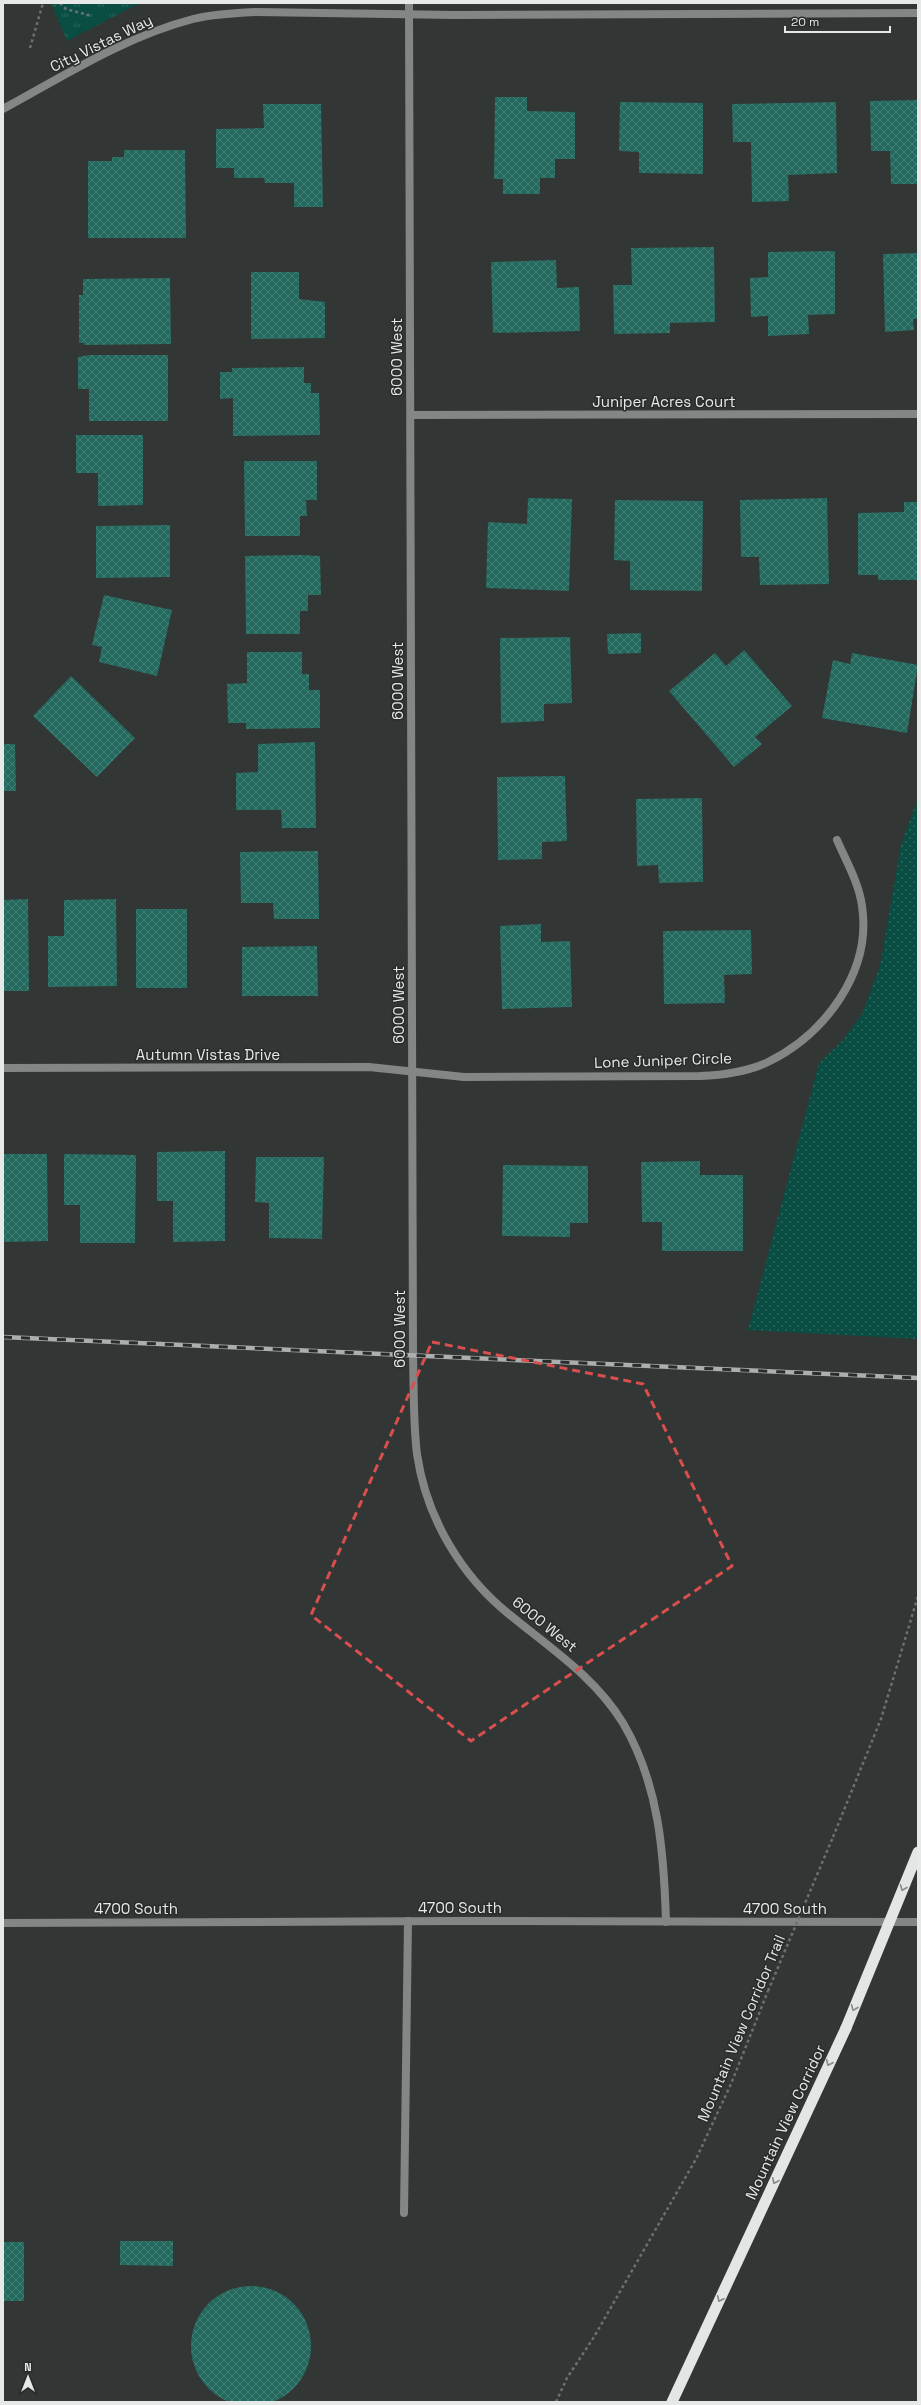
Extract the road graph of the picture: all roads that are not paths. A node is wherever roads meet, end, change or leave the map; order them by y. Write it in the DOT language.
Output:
graph roads {
  1 [pos="409,3"];
  2 [pos="409,13"];
  3 [pos="918,13"];
  4 [pos="3,109"];
  5 [pos="918,414"];
  6 [pos="411,415"];
  7 [pos="837,840"];
  8 [pos="3,1068"];
  9 [pos="412,1072"];
  10 [pos="918,1852"];
  11 [pos="408,1921"];
  12 [pos="666,1922"];
  13 [pos="918,1922"];
  14 [pos="3,1923"];
  15 [pos="404,2213"];
  16 [pos="672,2402"];
  1 -- 2 [label="street, 6000 West"];
  2 -- 3 [label="street, City Vistas Way"];
  2 -- 4 [label="street, City Vistas Way"];
  2 -- 6 [label="street, 6000 West"];
  5 -- 6 [label="street, Juniper Acres Court"];
  6 -- 9 [label="street, 6000 West"];
  7 -- 9 [label="street, Lone Juniper Circle"];
  8 -- 9 [label="street, Autumn Vistas Drive"];
  9 -- 12 [label="street, 6000 West"];
  10 -- 16 [label="highway, Mountain View Corridor, one-way, bridge"];
  11 -- 12 [label="street, 4700 South"];
  11 -- 14 [label="street, 4700 South"];
  11 -- 15 [label="street"];
  12 -- 13 [label="street, 4700 South"];
}
